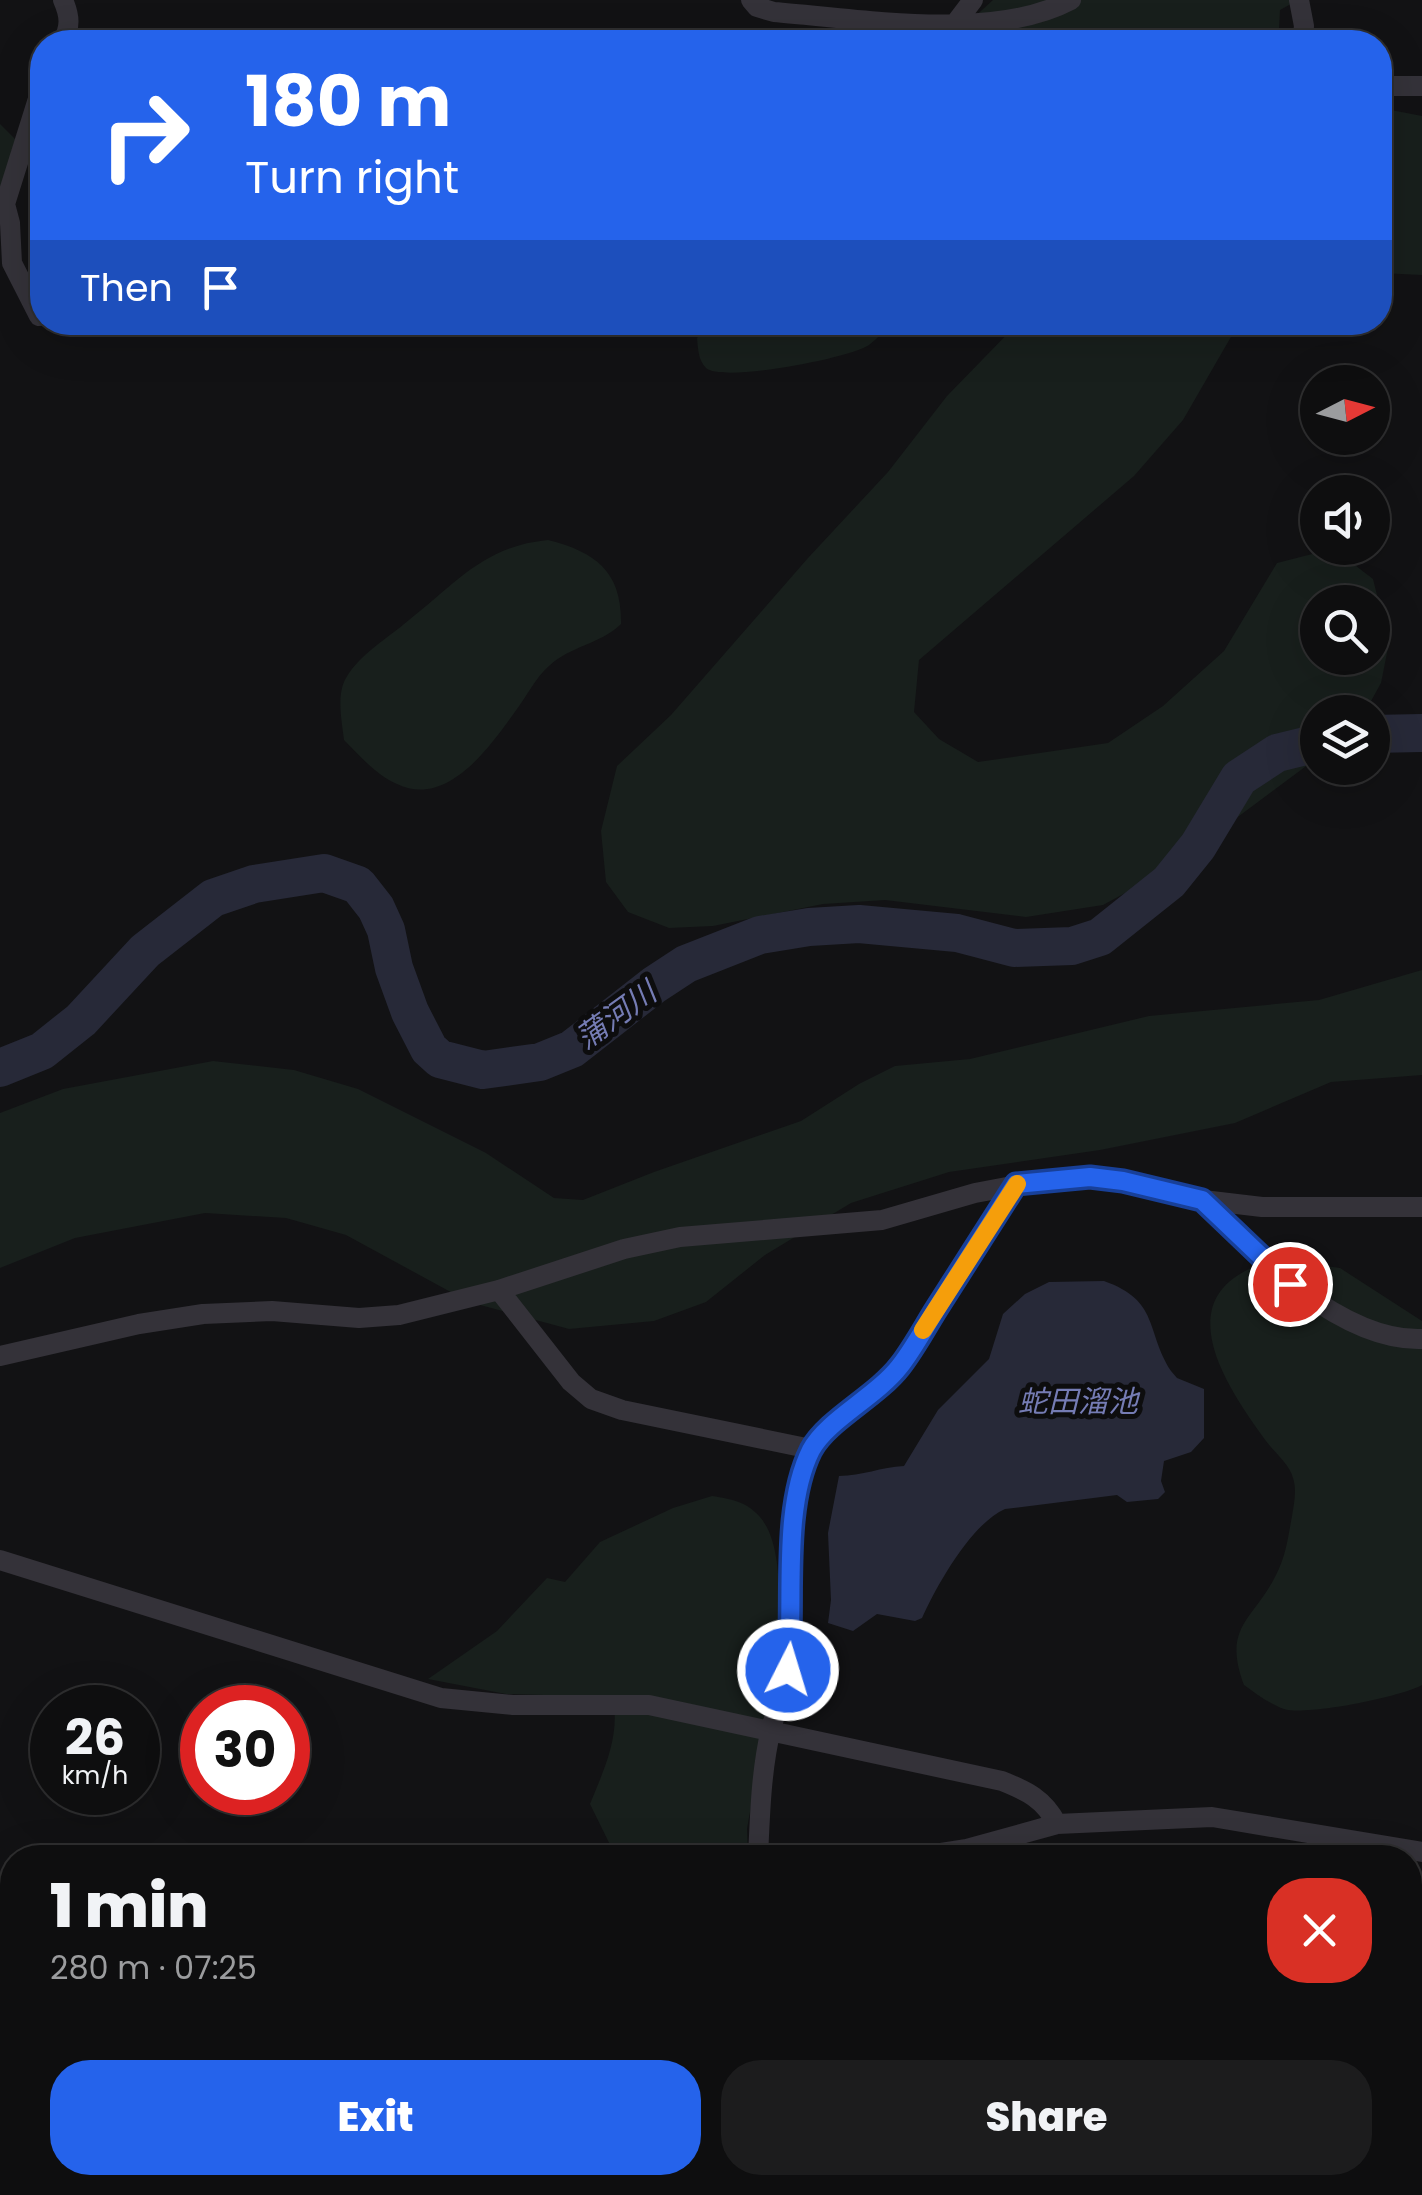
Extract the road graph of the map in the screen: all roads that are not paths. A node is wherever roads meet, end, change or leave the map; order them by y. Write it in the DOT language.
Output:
graph roads {
  1 [pos="64,0"];
  2 [pos="751,0"];
  3 [pos="973,0"];
  4 [pos="1070,0"];
  5 [pos="1299,0"];
  6 [pos="69,30"];
  7 [pos="920,30"];
  8 [pos="954,30"];
  9 [pos="969,30"];
  10 [pos="1304,30"];
  11 [pos="1392,86"];
  12 [pos="1422,86"];
  13 [pos="30,124"];
  14 [pos="30,298"];
  15 [pos="1016,1184"];
  16 [pos="1202,1200"];
  17 [pos="1422,1208"];
  18 [pos="498,1290"];
  19 [pos="1422,1339"];
  20 [pos="0,1356"];
  21 [pos="812,1449"];
  22 [pos="0,1560"];
  23 [pos="770,1732"];
  24 [pos="1058,1824"];
  25 [pos="758,1845"];
  26 [pos="982,1845"];
  27 [pos="1381,1845"];
  1 -- 6 [label="street"];
  2 -- 7 [label="street"];
  3 -- 8 [label="street"];
  4 -- 9 [label="street"];
  5 -- 10 [label="street"];
  11 -- 12 [label="street"];
  13 -- 14 [label="street"];
  15 -- 16 [label="street"];
  15 -- 18 [label="street"];
  15 -- 21 [label="street"];
  16 -- 17 [label="street"];
  16 -- 19 [label="street"];
  18 -- 20 [label="street"];
  18 -- 21 [label="street"];
  21 -- 23 [label="street"];
  22 -- 23 [label="street"];
  23 -- 24 [label="street"];
  23 -- 25 [label="street"];
  24 -- 26 [label="street"];
  24 -- 27 [label="street"];
}
